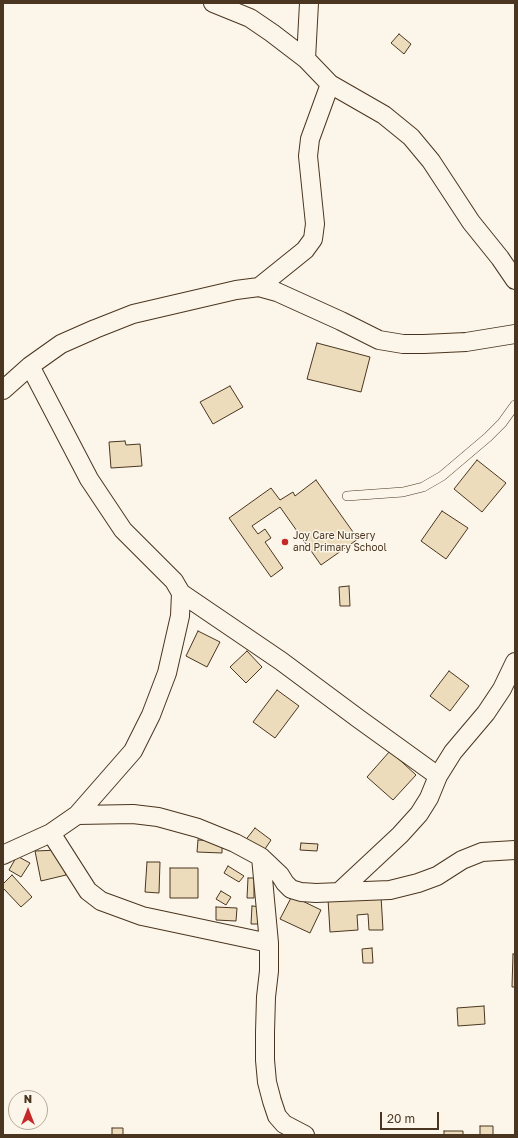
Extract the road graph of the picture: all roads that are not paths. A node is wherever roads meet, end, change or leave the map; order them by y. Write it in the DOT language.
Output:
graph roads {
  1 [pos="213,3"];
  2 [pos="309,3"];
  3 [pos="306,59"];
  4 [pos="330,84"];
  5 [pos="515,280"];
  6 [pos="259,287"];
  7 [pos="515,334"];
  8 [pos="30,366"];
  9 [pos="3,390"];
  10 [pos="515,405"];
  11 [pos="346,496"];
  12 [pos="181,593"];
  13 [pos="515,662"];
  14 [pos="438,776"];
  15 [pos="77,815"];
  16 [pos="51,833"];
  17 [pos="515,850"];
  18 [pos="3,855"];
  19 [pos="261,857"];
  20 [pos="339,892"];
  21 [pos="269,943"];
  22 [pos="305,1135"];
  1 -- 3 [label="street"];
  2 -- 3 [label="street"];
  3 -- 4 [label="street"];
  4 -- 5 [label="street"];
  4 -- 6 [label="street"];
  6 -- 7 [label="street"];
  6 -- 8 [label="street"];
  8 -- 9 [label="street"];
  8 -- 12 [label="street"];
  10 -- 11 [label="lane"];
  12 -- 14 [label="street"];
  12 -- 15 [label="street"];
  13 -- 14 [label="street"];
  14 -- 20 [label="street"];
  15 -- 16 [label="street"];
  15 -- 19 [label="street"];
  16 -- 18 [label="street"];
  16 -- 21 [label="street"];
  17 -- 20 [label="street"];
  19 -- 20 [label="street"];
  19 -- 21 [label="street"];
  21 -- 22 [label="street"];
}
